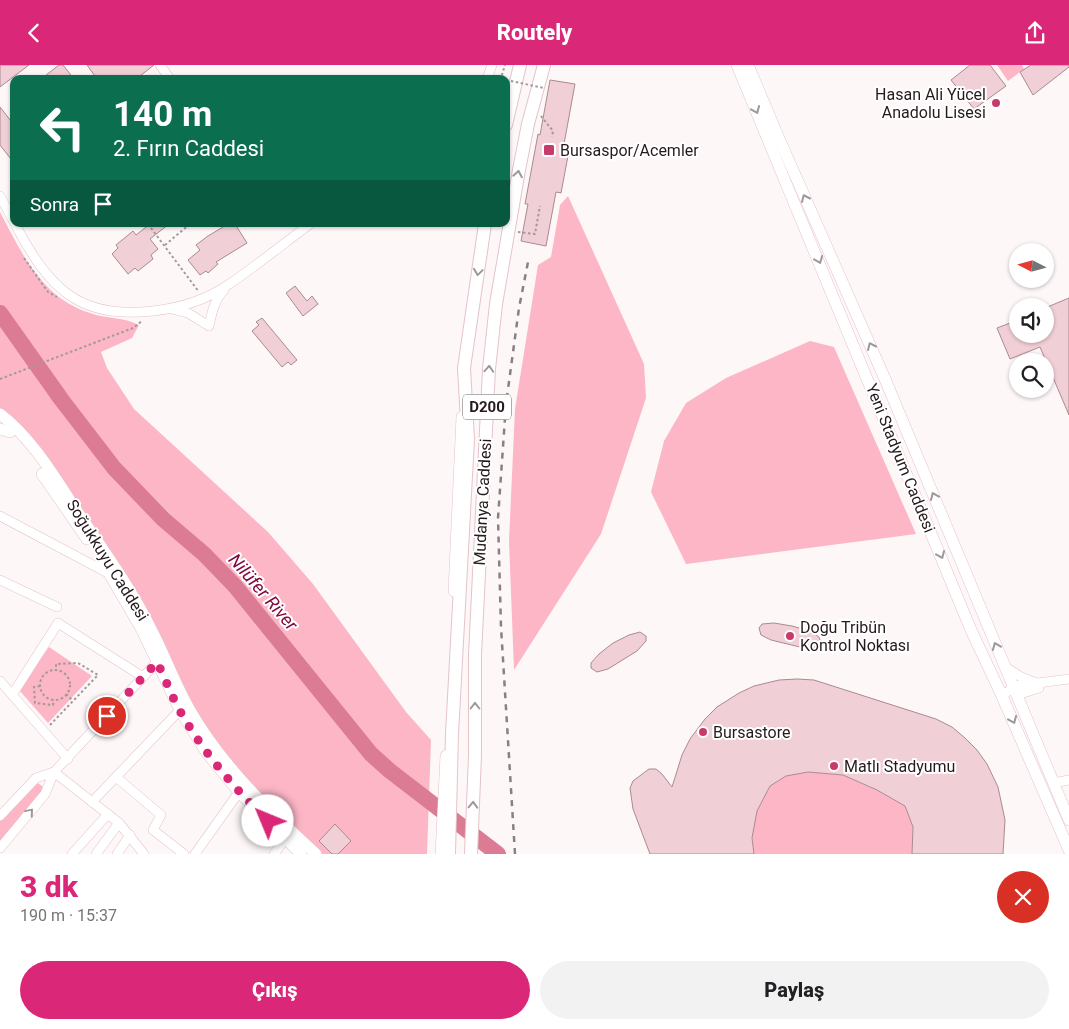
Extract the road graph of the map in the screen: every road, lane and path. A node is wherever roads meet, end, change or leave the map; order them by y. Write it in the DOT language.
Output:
graph roads {
  1 [pos="520,65"];
  2 [pos="544,65"];
  3 [pos="737,65"];
  4 [pos="748,65"];
  5 [pos="510,80"];
  6 [pos="544,88"];
  7 [pos="510,108"];
  8 [pos="538,113"];
  9 [pos="552,137"];
  10 [pos="0,196"];
  11 [pos="540,206"];
  12 [pos="10,215"];
  13 [pos="510,220"];
  14 [pos="16,227"];
  15 [pos="150,227"];
  16 [pos="186,227"];
  17 [pos="306,227"];
  18 [pos="485,227"];
  19 [pos="509,227"];
  20 [pos="508,231"];
  21 [pos="164,245"];
  22 [pos="227,286"];
  23 [pos="204,298"];
  24 [pos="169,309"];
  25 [pos="133,328"];
  26 [pos="0,379"];
  27 [pos="0,414"];
  28 [pos="0,423"];
  29 [pos="5,430"];
  30 [pos="0,516"];
  31 [pos="110,574"];
  32 [pos="0,580"];
  33 [pos="57,607"];
  34 [pos="157,662"];
  35 [pos="1004,666"];
  36 [pos="56,670"];
  37 [pos="143,677"];
  38 [pos="1065,680"];
  39 [pos="0,681"];
  40 [pos="1039,684"];
  41 [pos="40,686"];
  42 [pos="1016,691"];
  43 [pos="66,694"];
  44 [pos="12,695"];
  45 [pos="1002,696"];
  46 [pos="54,699"];
  47 [pos="73,701"];
  48 [pos="180,710"];
  49 [pos="44,732"];
  50 [pos="449,735"];
  51 [pos="68,759"];
  52 [pos="54,772"];
  53 [pos="116,777"];
  54 [pos="1069,780"];
  55 [pos="1054,783"];
  56 [pos="239,792"];
  57 [pos="92,802"];
  58 [pos="108,814"];
  59 [pos="0,817"];
  60 [pos="1069,820"];
  61 [pos="119,823"];
  62 [pos="130,835"];
  63 [pos="285,839"];
  64 [pos="0,848"];
  65 [pos="1069,850"];
  66 [pos="72,854"];
  67 [pos="96,854"];
  68 [pos="117,854"];
  69 [pos="144,854"];
  70 [pos="184,854"];
  71 [pos="195,854"];
  72 [pos="274,854"];
  73 [pos="301,854"];
  74 [pos="316,854"];
  75 [pos="442,854"];
  76 [pos="449,854"];
  77 [pos="471,854"];
  1 -- 7 [label="highway"];
  13 -- 2 [label="highway, Mudanya Caddesi / D200, one-way"];
  3 -- 45 [label="main road, Yeni Stadyum Caddesi, one-way"];
  35 -- 4 [label="main road, Yeni Stadyum Caddesi, one-way"];
  5 -- 6 [label="path, bridge"];
  8 -- 9 [label="path"];
  10 -- 12 [label="street"];
  11 -- 20 [label="path"];
  14 -- 24 [label="street"];
  15 -- 21 [label="path"];
  16 -- 21 [label="path"];
  17 -- 22 [label="street"];
  18 -- 50 [label="highway, Mudanya Caddesi / D200, one-way"];
  20 -- 19 [label="highway, Mudanya Caddesi / D200, one-way"];
  77 -- 20 [label="highway, Mudanya Caddesi / D200, one-way"];
  21 -- 23 [label="path"];
  22 -- 23 [label="street"];
  22 -- 24 [label="street"];
  23 -- 24 [label="street"];
  25 -- 26 [label="path"];
  27 -- 74 [label="main road, Soğukkuyu Caddesi"];
  28 -- 29 [label="main road, Soğukkuyu Caddesi"];
  29 -- 31 [label="main road, Soğukkuyu Caddesi"];
  30 -- 31 [label="street"];
  31 -- 34 [label="main road, Soğukkuyu Caddesi"];
  32 -- 33 [label="street"];
  34 -- 37 [label="street"];
  34 -- 48 [label="main road, Soğukkuyu Caddesi"];
  35 -- 40 [label="street"];
  35 -- 42 [label="main road, Yeni Stadyum Caddesi"];
  36 -- 41 [label="path"];
  36 -- 43 [label="path"];
  36 -- 47 [label="path"];
  37 -- 44 [label="street"];
  37 -- 51 [label="street"];
  38 -- 40 [label="street"];
  38 -- 42 [label="street"];
  39 -- 44 [label="street"];
  40 -- 42 [label="street"];
  41 -- 46 [label="path"];
  41 -- 46 [label="path"];
  42 -- 45 [label="street"];
  42 -- 55 [label="main road, Yeni Stadyum Caddesi"];
  43 -- 46 [label="path"];
  43 -- 47 [label="path"];
  44 -- 49 [label="street"];
  45 -- 65 [label="main road, Yeni Stadyum Caddesi, one-way"];
  47 -- 49 [label="path"];
  48 -- 53 [label="street"];
  48 -- 56 [label="main road, Soğukkuyu Caddesi"];
  49 -- 51 [label="street"];
  50 -- 75 [label="highway"];
  50 -- 76 [label="highway, Mudanya Caddesi / D200"];
  51 -- 52 [label="street"];
  52 -- 57 [label="street"];
  52 -- 59 [label="street"];
  64 -- 52 [label="street, one-way"];
  53 -- 57 [label="street"];
  53 -- 70 [label="street"];
  54 -- 55 [label="street"];
  55 -- 60 [label="main road, Yeni Stadyum Caddesi"];
  56 -- 63 [label="main road, Soğukkuyu Caddesi"];
  56 -- 71 [label="street"];
  57 -- 58 [label="street"];
  58 -- 61 [label="street"];
  58 -- 66 [label="street"];
  61 -- 62 [label="street"];
  61 -- 67 [label="street"];
  62 -- 68 [label="street"];
  62 -- 69 [label="street"];
  63 -- 72 [label="street"];
  63 -- 73 [label="main road, Soğukkuyu Caddesi"];
}
